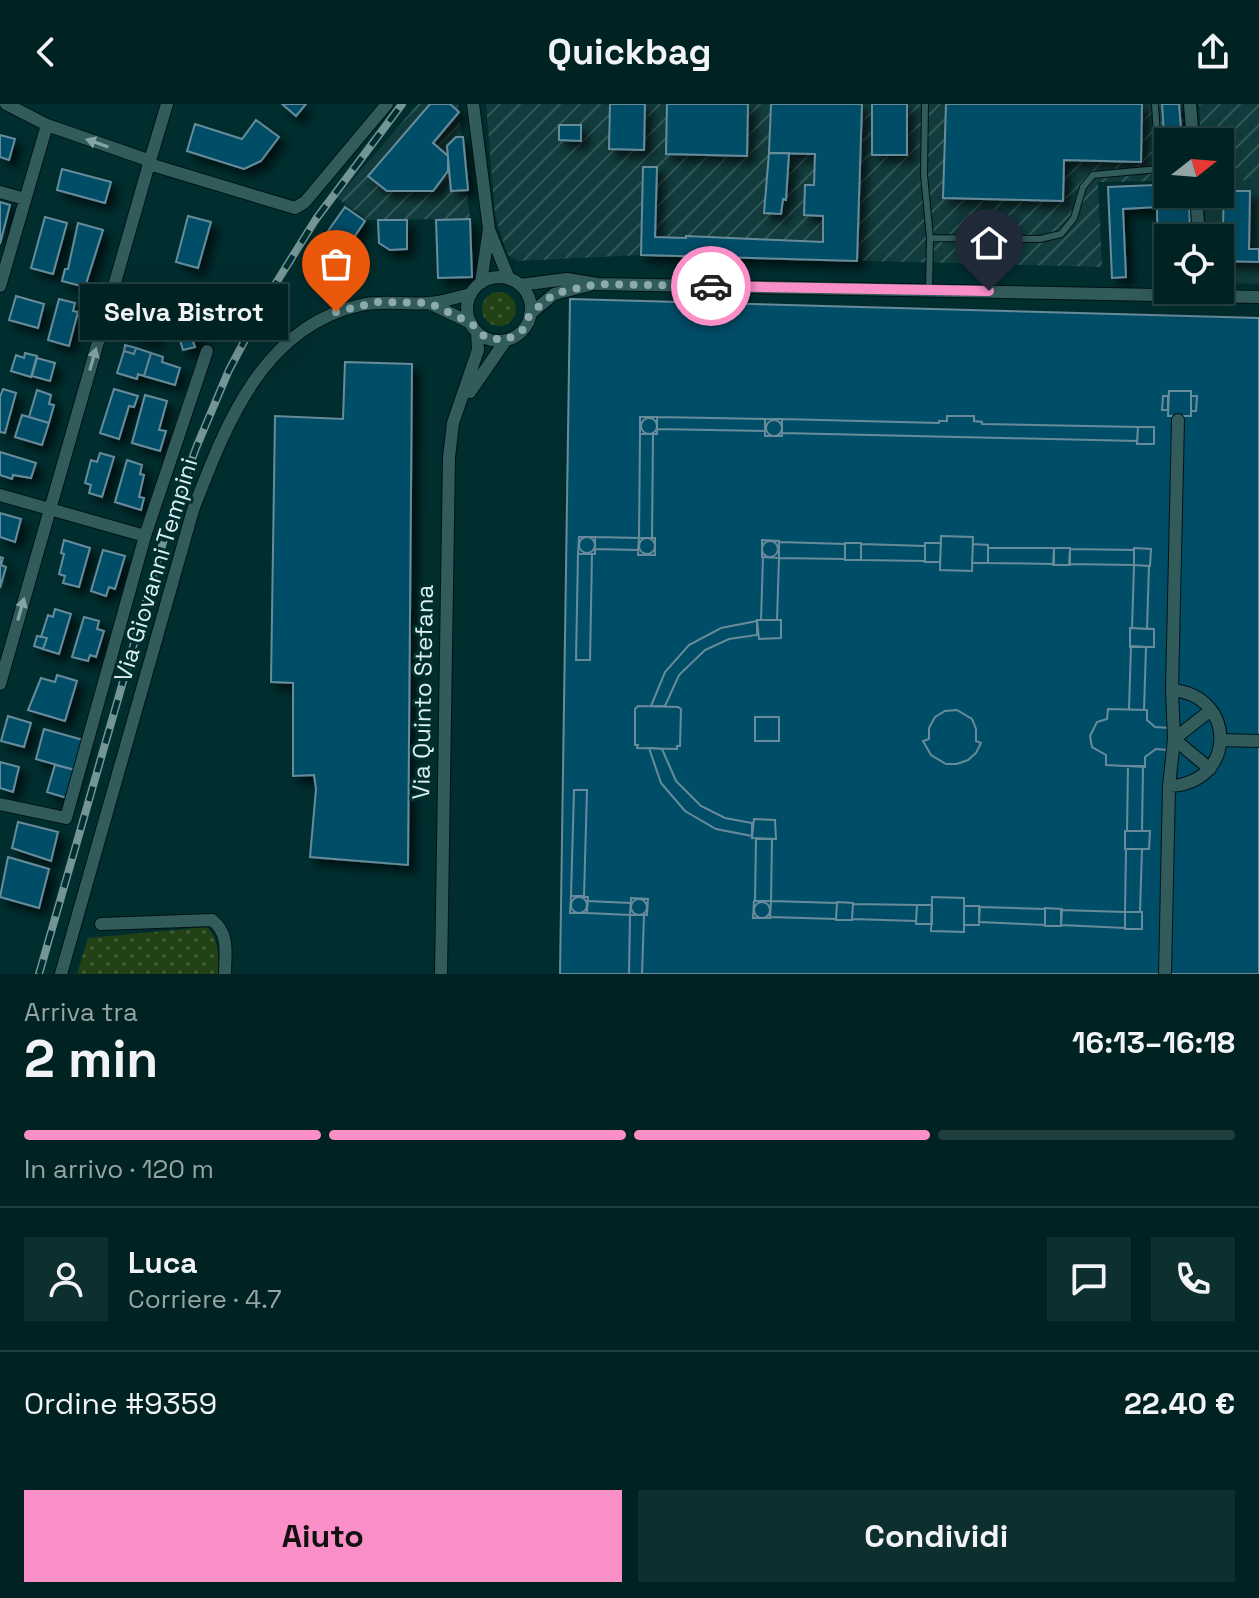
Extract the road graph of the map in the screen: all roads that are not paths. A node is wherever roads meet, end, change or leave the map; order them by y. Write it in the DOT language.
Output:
graph roads {
  1 [pos="6,104"];
  2 [pos="167,104"];
  3 [pos="387,104"];
  4 [pos="473,104"];
  5 [pos="925,104"];
  6 [pos="1155,104"];
  7 [pos="1190,104"];
  8 [pos="47,125"];
  9 [pos="1192,128"];
  10 [pos="149,164"];
  11 [pos="0,192"];
  12 [pos="25,199"];
  13 [pos="489,229"];
  14 [pos="930,238"];
  15 [pos="515,282"];
  16 [pos="481,283"];
  17 [pos="597,284"];
  18 [pos="0,286"];
  19 [pos="929,289"];
  20 [pos="1154,292"];
  21 [pos="471,294"];
  22 [pos="1234,295"];
  23 [pos="1259,297"];
  24 [pos="429,303"];
  25 [pos="530,314"];
  26 [pos="474,327"];
  27 [pos="506,340"];
  28 [pos="207,351"];
  29 [pos="457,411"];
  30 [pos="1178,420"];
  31 [pos="0,495"];
  32 [pos="49,510"];
  33 [pos="145,536"];
  34 [pos="0,684"];
  35 [pos="1172,690"];
  36 [pos="1211,710"];
  37 [pos="1174,739"];
  38 [pos="1221,740"];
  39 [pos="1259,741"];
  40 [pos="1210,769"];
  41 [pos="1169,786"];
  42 [pos="0,804"];
  43 [pos="101,924"];
  44 [pos="61,974"];
  45 [pos="225,974"];
  46 [pos="441,974"];
  47 [pos="1165,974"];
  1 -- 8 [label="street"];
  2 -- 10 [label="street"];
  3 -- 10 [label="street"];
  4 -- 13 [label="street"];
  5 -- 14 [label="lane"];
  6 -- 14 [label="lane"];
  7 -- 9 [label="street"];
  10 -- 8 [label="street, one-way"];
  8 -- 12 [label="street"];
  32 -- 10 [label="street, one-way"];
  11 -- 12 [label="street"];
  12 -- 18 [label="street"];
  13 -- 15 [label="street"];
  13 -- 16 [label="street"];
  14 -- 19 [label="lane"];
  15 -- 16 [label="street"];
  15 -- 17 [label="street"];
  15 -- 25 [label="street"];
  16 -- 21 [label="street"];
  17 -- 19 [label="street"];
  17 -- 25 [label="street"];
  19 -- 20 [label="street"];
  21 -- 24 [label="street, Via Giovanni Tempini"];
  21 -- 26 [label="street"];
  22 -- 23 [label="street"];
  24 -- 26 [label="street, Via Giovanni Tempini"];
  24 -- 44 [label="street, Via Giovanni Tempini"];
  25 -- 27 [label="street"];
  26 -- 27 [label="street"];
  26 -- 29 [label="street, Via Quinto Stefana"];
  27 -- 29 [label="street, Via Quinto Stefana"];
  28 -- 33 [label="street"];
  29 -- 46 [label="street, Via Quinto Stefana"];
  30 -- 35 [label="street"];
  31 -- 32 [label="street"];
  32 -- 33 [label="street"];
  34 -- 32 [label="street, one-way"];
  33 -- 42 [label="street"];
  35 -- 36 [label="street"];
  35 -- 37 [label="street"];
  36 -- 37 [label="street"];
  36 -- 38 [label="street"];
  37 -- 40 [label="street"];
  37 -- 41 [label="street"];
  38 -- 39 [label="street"];
  38 -- 40 [label="street"];
  40 -- 41 [label="street"];
  41 -- 47 [label="street"];
  43 -- 45 [label="street"];
}
